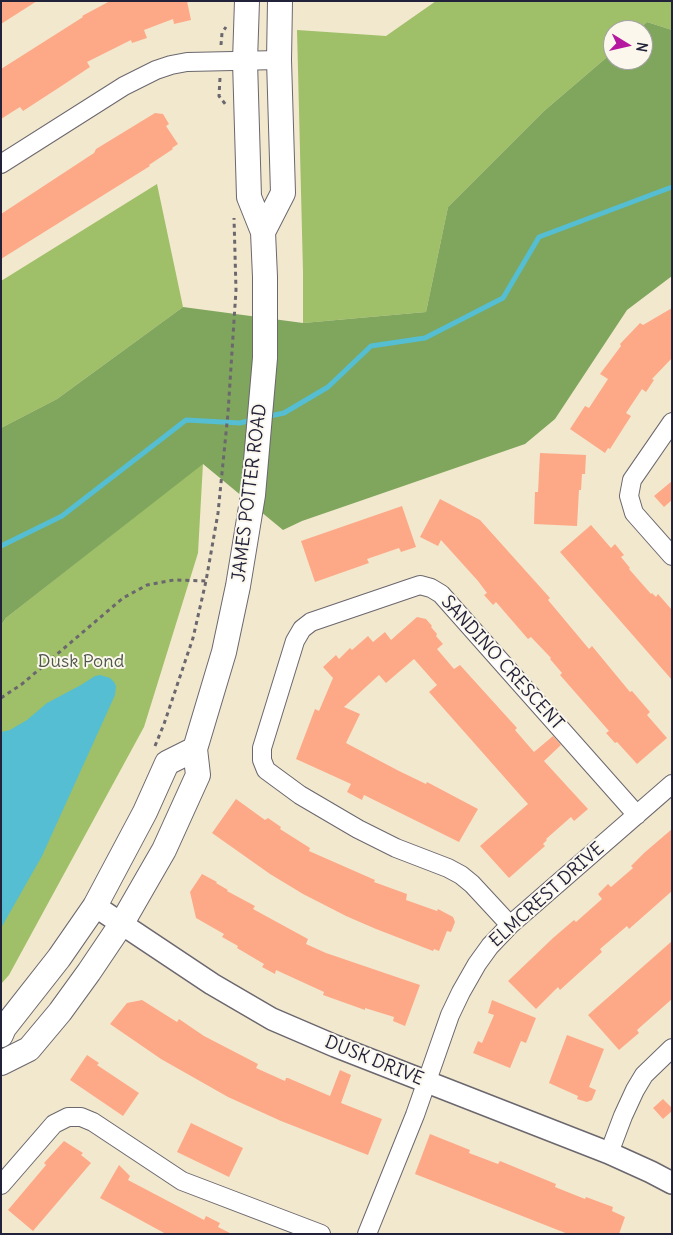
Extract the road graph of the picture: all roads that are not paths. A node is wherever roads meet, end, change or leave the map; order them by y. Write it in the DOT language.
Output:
graph roads {
  1 [pos="247,1"];
  2 [pos="280,1"];
  3 [pos="278,60"];
  4 [pos="245,61"];
  5 [pos="1,164"];
  6 [pos="263,232"];
  7 [pos="672,422"];
  8 [pos="672,556"];
  9 [pos="195,749"];
  10 [pos="672,784"];
  11 [pos="637,815"];
  12 [pos="95,906"];
  13 [pos="122,923"];
  14 [pos="510,924"];
  15 [pos="1,1035"];
  16 [pos="672,1048"];
  17 [pos="1,1063"];
  18 [pos="426,1082"];
  19 [pos="609,1153"];
  20 [pos="672,1183"];
  21 [pos="1,1185"];
  22 [pos="321,1234"];
  23 [pos="367,1234"];
  1 -- 4 [label="main road, JAMES POTTER ROAD"];
  2 -- 3 [label="main road, JAMES POTTER ROAD"];
  3 -- 4 [label="street"];
  3 -- 6 [label="main road, JAMES POTTER ROAD"];
  4 -- 5 [label="street"];
  4 -- 6 [label="main road, JAMES POTTER ROAD"];
  6 -- 9 [label="main road, JAMES POTTER ROAD"];
  7 -- 8 [label="street"];
  9 -- 12 [label="main road"];
  9 -- 13 [label="main road, JAMES POTTER ROAD"];
  10 -- 11 [label="street, ELMCREST DRIVE"];
  11 -- 14 [label="street, ELMCREST DRIVE"];
  11 -- 14 [label="street, SANDINO CRESCENT"];
  12 -- 13 [label="street, DUSK DRIVE"];
  12 -- 15 [label="main road"];
  13 -- 17 [label="main road, JAMES POTTER ROAD"];
  13 -- 18 [label="street, DUSK DRIVE"];
  14 -- 18 [label="street, ELMCREST DRIVE"];
  16 -- 19 [label="street"];
  18 -- 19 [label="street, DUSK DRIVE"];
  18 -- 23 [label="street, ELMCREST DRIVE"];
  19 -- 20 [label="street, DUSK DRIVE"];
  21 -- 22 [label="street"];
}
